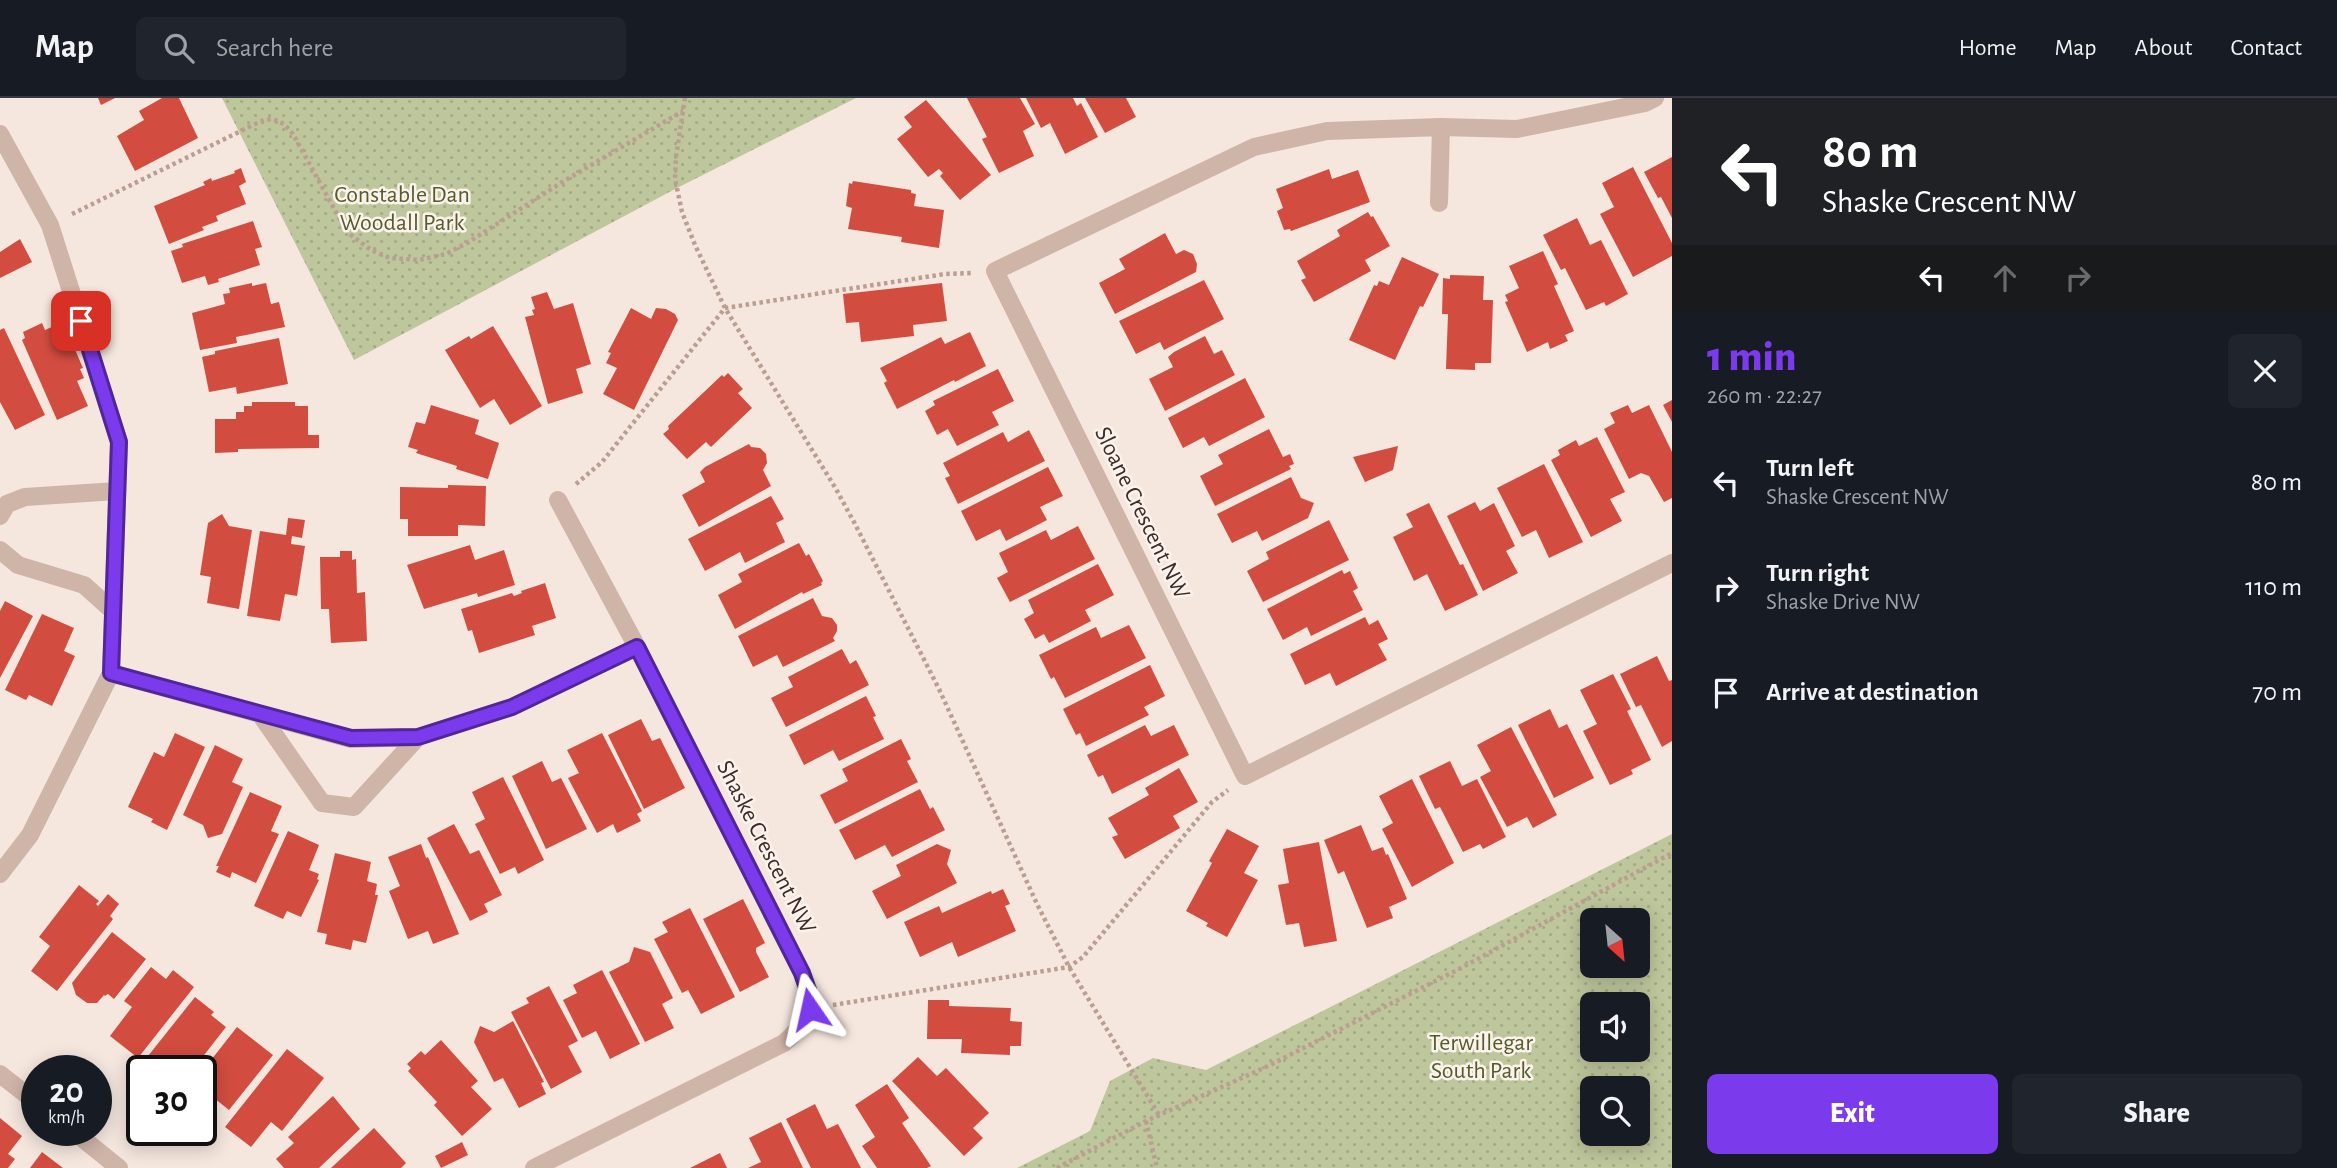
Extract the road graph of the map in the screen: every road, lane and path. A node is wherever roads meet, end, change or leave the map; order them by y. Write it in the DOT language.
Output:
graph roads {
  1 [pos="685,98"];
  2 [pos="1655,98"];
  3 [pos="684,111"];
  4 [pos="1441,127"];
  5 [pos="0,134"];
  6 [pos="1439,203"];
  7 [pos="50,225"];
  8 [pos="995,271"];
  9 [pos="725,308"];
  10 [pos="117,491"];
  11 [pos="558,500"];
  12 [pos="0,516"];
  13 [pos="0,550"];
  14 [pos="1672,563"];
  15 [pos="113,611"];
  16 [pos="637,647"];
  17 [pos="111,673"];
  18 [pos="260,714"];
  19 [pos="418,737"];
  20 [pos="1245,776"];
  21 [pos="1672,853"];
  22 [pos="0,874"];
  23 [pos="1069,967"];
  24 [pos="810,1009"];
  25 [pos="0,1074"];
  26 [pos="21,1090"];
  27 [pos="1159,1115"];
  28 [pos="1146,1121"];
  29 [pos="92,1146"];
  30 [pos="119,1168"];
  31 [pos="534,1168"];
  32 [pos="1058,1168"];
  33 [pos="1157,1168"];
  1 -- 3 [label="path"];
  2 -- 4 [label="street"];
  3 -- 7 [label="path"];
  3 -- 9 [label="path"];
  4 -- 6 [label="street"];
  4 -- 8 [label="street"];
  5 -- 7 [label="street"];
  7 -- 10 [label="street"];
  8 -- 9 [label="path"];
  8 -- 20 [label="street, Sloane Crescent NW"];
  9 -- 11 [label="path"];
  9 -- 23 [label="path"];
  10 -- 12 [label="street"];
  10 -- 15 [label="street"];
  11 -- 16 [label="street, Shaske Crescent NW"];
  13 -- 15 [label="street"];
  14 -- 20 [label="street"];
  15 -- 17 [label="street"];
  16 -- 19 [label="street"];
  16 -- 24 [label="street, Shaske Crescent NW"];
  17 -- 18 [label="street"];
  17 -- 22 [label="street"];
  18 -- 19 [label="street"];
  18 -- 19 [label="street"];
  20 -- 23 [label="path"];
  21 -- 27 [label="path"];
  23 -- 24 [label="path"];
  23 -- 27 [label="path"];
  24 -- 31 [label="street"];
  25 -- 26 [label="street"];
  27 -- 28 [label="path"];
  28 -- 32 [label="path"];
  28 -- 33 [label="path"];
  29 -- 30 [label="street"];
}
